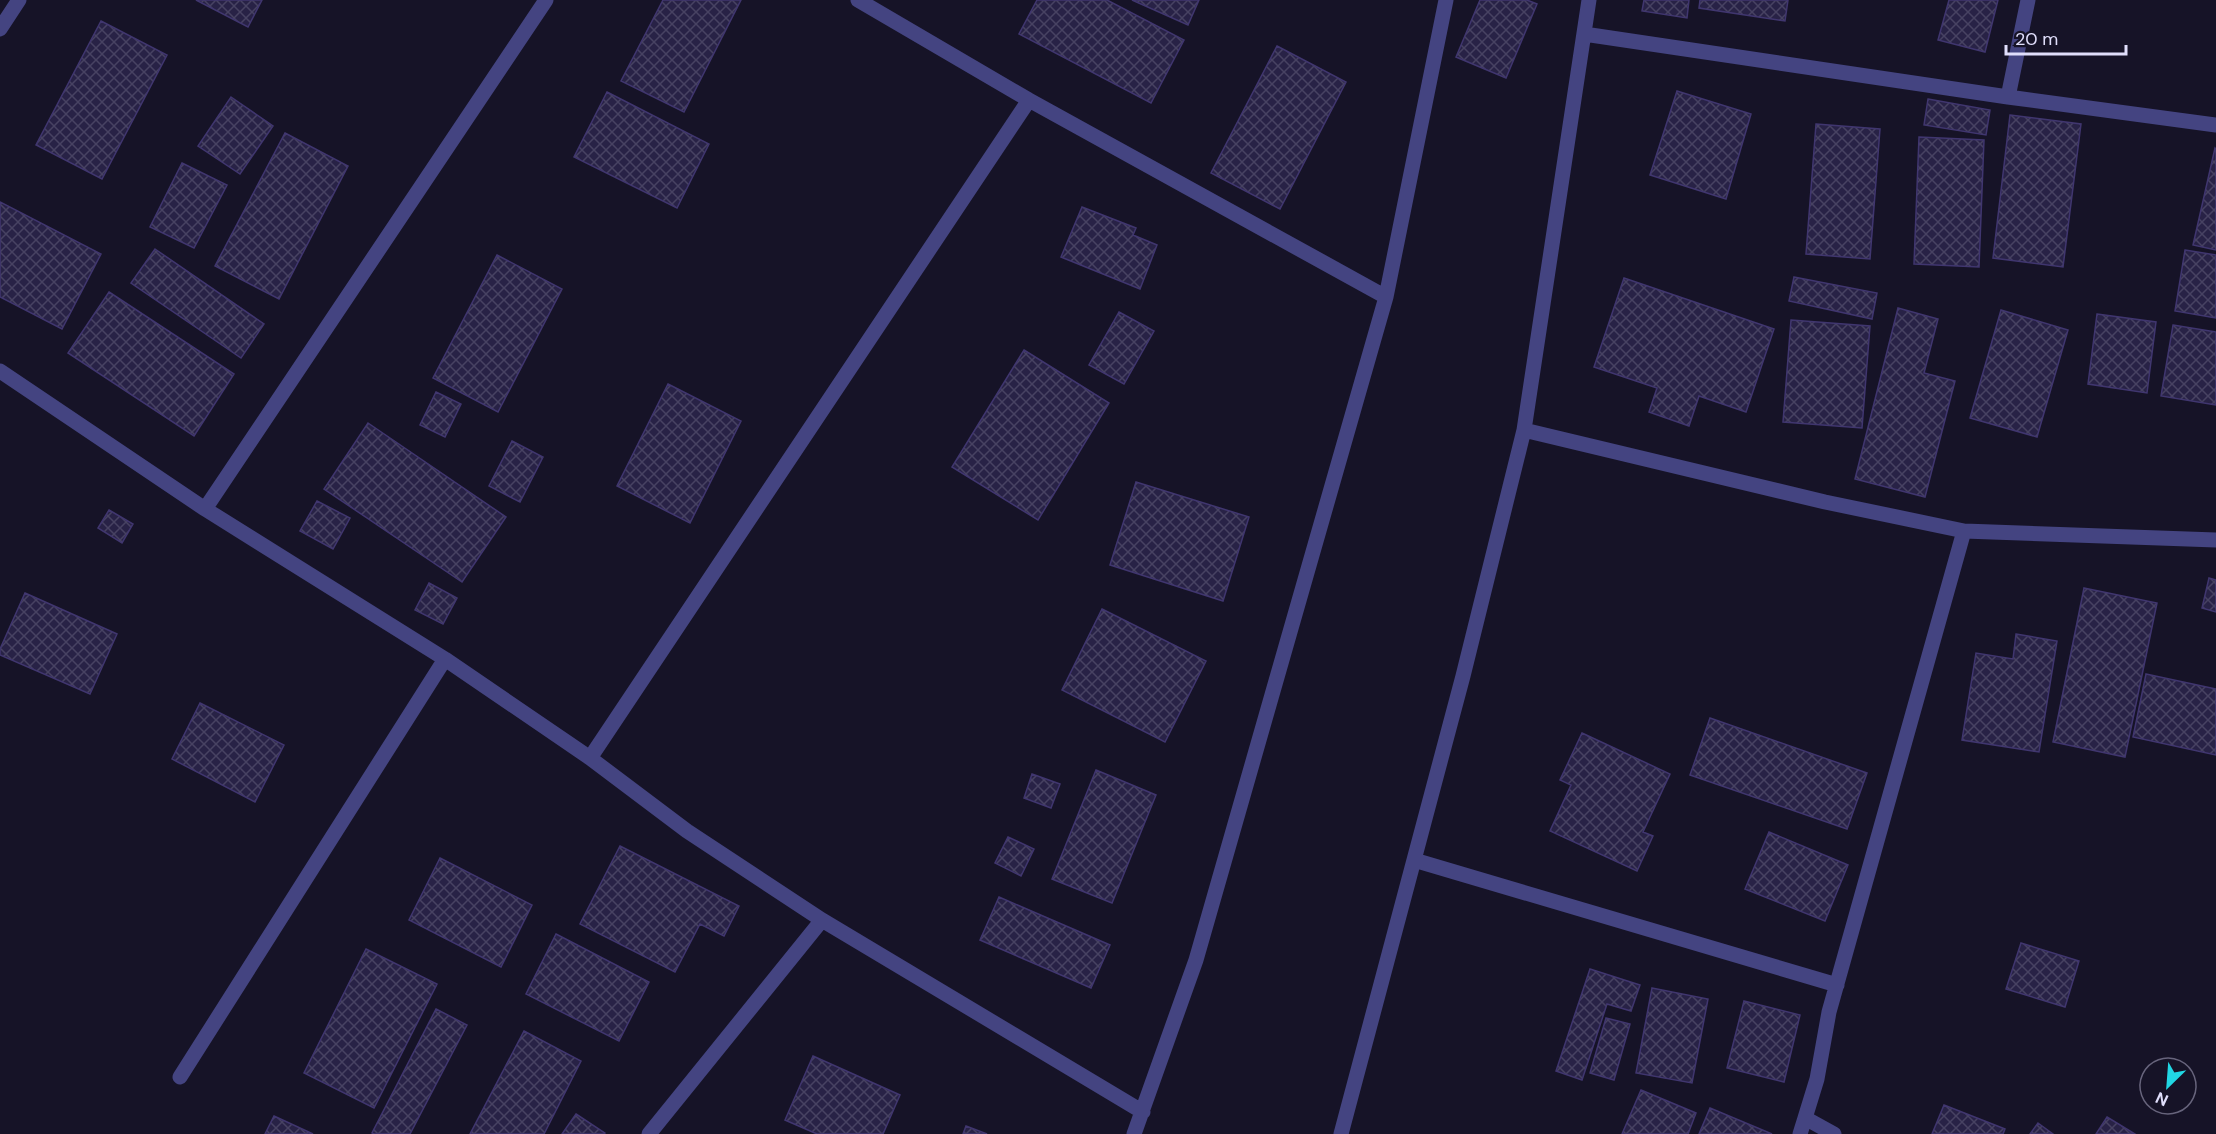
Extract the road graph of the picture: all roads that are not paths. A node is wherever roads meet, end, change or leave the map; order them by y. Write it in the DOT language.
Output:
graph roads {
  1 [pos="20,0"];
  2 [pos="546,0"];
  3 [pos="858,0"];
  4 [pos="1446,0"];
  5 [pos="1588,0"];
  6 [pos="2028,0"];
  7 [pos="0,29"];
  8 [pos="1584,34"];
  9 [pos="2008,97"];
  10 [pos="1029,100"];
  11 [pos="2216,125"];
  12 [pos="1386,297"];
  13 [pos="0,371"];
  14 [pos="1524,430"];
  15 [pos="205,509"];
  16 [pos="1964,531"];
  17 [pos="2216,540"];
  18 [pos="445,658"];
  19 [pos="590,759"];
  20 [pos="1414,860"];
  21 [pos="822,920"];
  22 [pos="1837,985"];
  23 [pos="180,1077"];
  24 [pos="1143,1112"];
  25 [pos="1805,1118"];
  26 [pos="649,1134"];
  27 [pos="1134,1134"];
  28 [pos="1341,1134"];
  29 [pos="1800,1134"];
  30 [pos="1834,1134"];
  1 -- 7 [label="street"];
  2 -- 15 [label="street"];
  3 -- 10 [label="street"];
  4 -- 12 [label="street"];
  5 -- 8 [label="street"];
  6 -- 9 [label="street"];
  8 -- 9 [label="street"];
  8 -- 14 [label="street"];
  9 -- 11 [label="street"];
  10 -- 12 [label="street"];
  10 -- 19 [label="street"];
  12 -- 24 [label="street"];
  13 -- 15 [label="street"];
  14 -- 16 [label="street"];
  14 -- 20 [label="street"];
  15 -- 18 [label="street"];
  16 -- 17 [label="street"];
  16 -- 22 [label="street"];
  18 -- 19 [label="street"];
  18 -- 23 [label="street"];
  19 -- 21 [label="street"];
  20 -- 22 [label="street"];
  20 -- 28 [label="street"];
  21 -- 24 [label="street"];
  21 -- 26 [label="street"];
  22 -- 25 [label="street"];
  24 -- 27 [label="street"];
  25 -- 29 [label="street"];
  25 -- 30 [label="street"];
}
